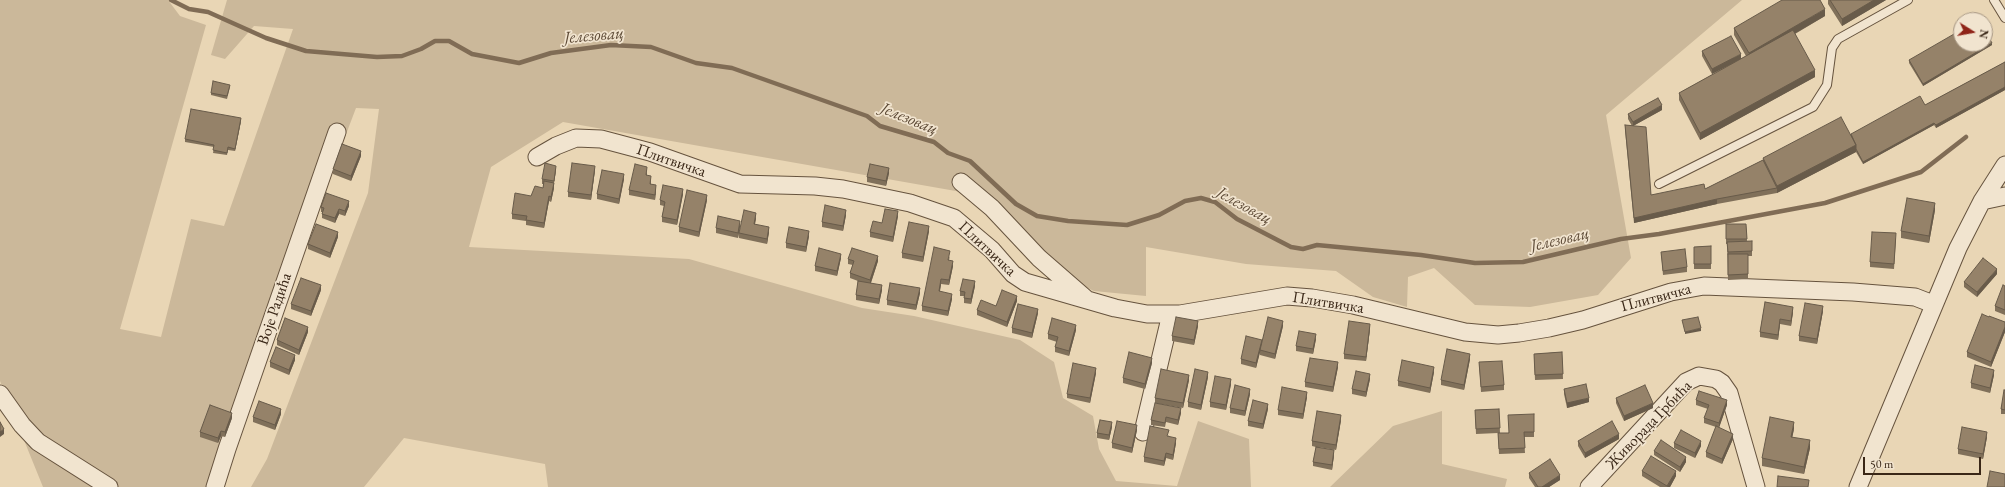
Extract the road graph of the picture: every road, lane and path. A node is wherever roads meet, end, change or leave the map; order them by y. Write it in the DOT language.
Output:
graph roads {
  1 [pos="1908,0"];
  2 [pos="1994,0"];
  3 [pos="2005,18"];
  4 [pos="337,132"];
  5 [pos="537,157"];
  6 [pos="2005,165"];
  7 [pos="962,182"];
  8 [pos="1659,184"];
  9 [pos="2005,196"];
  10 [pos="1982,201"];
  11 [pos="1090,302"];
  12 [pos="1933,304"];
  13 [pos="1171,314"];
  14 [pos="0,394"];
  15 [pos="1143,432"];
  16 [pos="109,487"];
  17 [pos="215,487"];
  18 [pos="1590,487"];
  19 [pos="1756,487"];
  20 [pos="1858,487"];
  1 -- 8 [label="lane"];
  2 -- 3 [label="lane"];
  4 -- 17 [label="street, Воје Радића"];
  5 -- 11 [label="street, Плитвичка"];
  6 -- 10 [label="street"];
  7 -- 11 [label="street"];
  9 -- 10 [label="street"];
  10 -- 12 [label="street"];
  11 -- 13 [label="street, Плитвичка"];
  12 -- 13 [label="street, Плитвичка"];
  12 -- 20 [label="street"];
  13 -- 15 [label="street"];
  14 -- 16 [label="street"];
  18 -- 19 [label="street, Живорада Грбића"];
}
